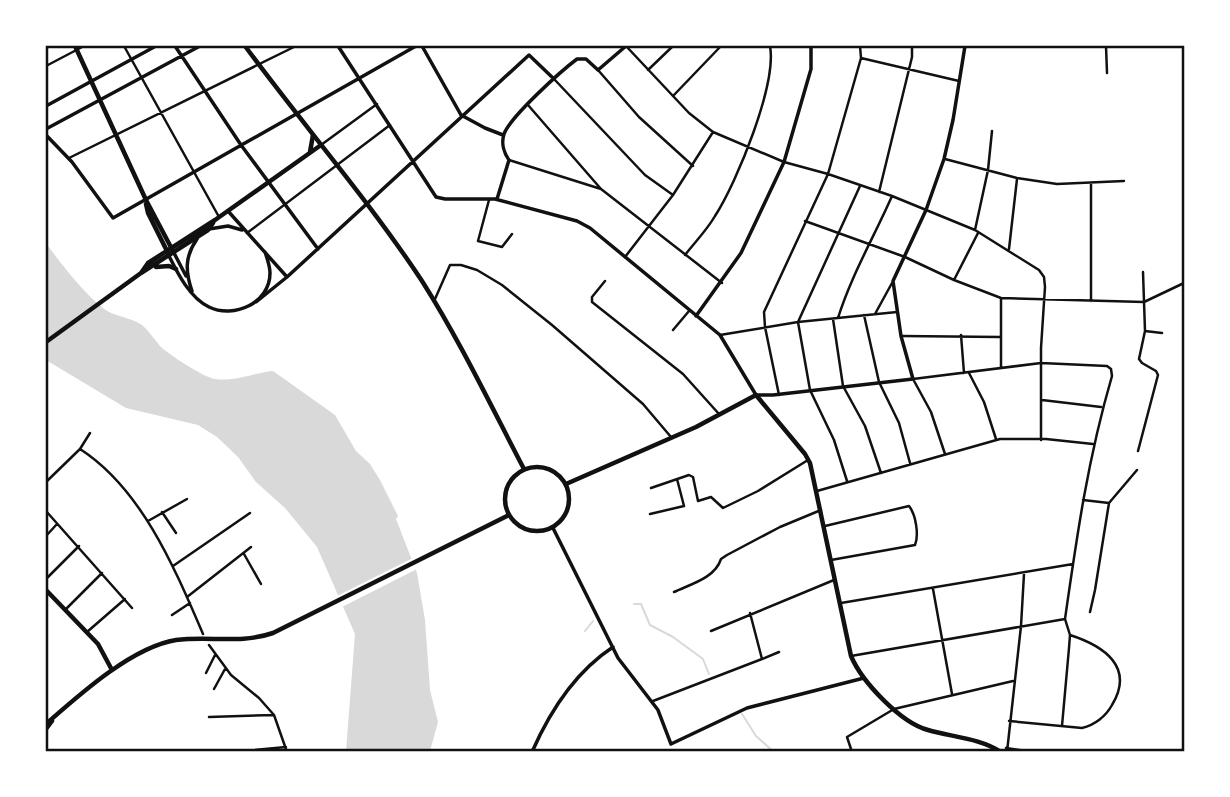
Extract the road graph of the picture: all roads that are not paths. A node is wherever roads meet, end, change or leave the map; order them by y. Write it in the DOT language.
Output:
graph roads {
  1 [pos="84,46"];
  2 [pos="124,46"];
  3 [pos="156,46"];
  4 [pos="175,46"];
  5 [pos="200,46"];
  6 [pos="245,46"];
  7 [pos="296,46"];
  8 [pos="338,46"];
  9 [pos="415,46"];
  10 [pos="422,46"];
  11 [pos="626,46"];
  12 [pos="673,46"];
  13 [pos="722,46"];
  14 [pos="770,46"];
  15 [pos="811,46"];
  16 [pos="860,46"];
  17 [pos="912,46"];
  18 [pos="965,46"];
  19 [pos="1106,46"];
  20 [pos="76,47"];
  21 [pos="182,55"];
  22 [pos="861,58"];
  23 [pos="132,60"];
  24 [pos="258,64"];
  25 [pos="46,66"];
  26 [pos="648,70"];
  27 [pos="909,70"];
  28 [pos="598,71"];
  29 [pos="1107,73"];
  30 [pos="142,77"];
  31 [pos="360,78"];
  32 [pos="554,79"];
  33 [pos="92,81"];
  34 [pos="959,81"];
  35 [pos="205,90"];
  36 [pos="673,96"];
  37 [pos="100,100"];
  38 [pos="377,104"];
  39 [pos="528,105"];
  40 [pos="46,106"];
  41 [pos="161,111"];
  42 [pos="296,113"];
  43 [pos="461,115"];
  44 [pos="390,125"];
  45 [pos="46,129"];
  46 [pos="992,131"];
  47 [pos="713,132"];
  48 [pos="116,133"];
  49 [pos="46,135"];
  50 [pos="313,135"];
  51 [pos="504,135"];
  52 [pos="241,145"];
  53 [pos="321,145"];
  54 [pos="748,148"];
  55 [pos="310,152"];
  56 [pos="69,158"];
  57 [pos="944,159"];
  58 [pos="509,160"];
  59 [pos="414,162"];
  60 [pos="784,162"];
  61 [pos="336,165"];
  62 [pos="693,166"];
  63 [pos="988,170"];
  64 [pos="194,172"];
  65 [pos="828,174"];
  66 [pos="1017,178"];
  67 [pos="1124,181"];
  68 [pos="269,182"];
  69 [pos="1091,183"];
  70 [pos="860,186"];
  71 [pos="601,189"];
  72 [pos="878,192"];
  73 [pos="673,195"];
  74 [pos="892,196"];
  75 [pos="489,198"];
  76 [pos="497,199"];
  77 [pos="146,200"];
  78 [pos="285,204"];
  79 [pos="366,204"];
  80 [pos="926,210"];
  81 [pos="228,211"];
  82 [pos="217,219"];
  83 [pos="805,221"];
  84 [pos="649,228"];
  85 [pos="208,230"];
  86 [pos="977,231"];
  87 [pos="247,233"];
  88 [pos="201,234"];
  89 [pos="512,234"];
  90 [pos="839,234"];
  91 [pos="871,246"];
  92 [pos="318,249"];
  93 [pos="1009,249"];
  94 [pos="170,252"];
  95 [pos="265,252"];
  96 [pos="685,255"];
  97 [pos="625,257"];
  98 [pos="905,257"];
  99 [pos="152,268"];
  100 [pos="176,269"];
  101 [pos="1143,272"];
  102 [pos="141,273"];
  103 [pos="287,277"];
  104 [pos="954,280"];
  105 [pos="189,281"];
  106 [pos="605,281"];
  107 [pos="893,281"];
  108 [pos="722,283"];
  109 [pos="1185,283"];
  110 [pos="193,293"];
  111 [pos="1001,298"];
  112 [pos="1045,300"];
  113 [pos="1091,301"];
  114 [pos="256,302"];
  115 [pos="434,302"];
  116 [pos="1144,302"];
  117 [pos="689,311"];
  118 [pos="899,312"];
  119 [pos="875,314"];
  120 [pos="864,315"];
  121 [pos="696,317"];
  122 [pos="833,318"];
  123 [pos="838,318"];
  124 [pos="798,322"];
  125 [pos="765,327"];
  126 [pos="673,330"];
  127 [pos="1145,331"];
  128 [pos="1162,333"];
  129 [pos="720,335"];
  130 [pos="961,335"];
  131 [pos="901,336"];
  132 [pos="1000,337"];
  133 [pos="46,342"];
  134 [pos="1041,363"];
  135 [pos="1001,368"];
  136 [pos="964,373"];
  137 [pos="969,373"];
  138 [pos="914,379"];
  139 [pos="879,382"];
  140 [pos="843,386"];
  141 [pos="810,390"];
  142 [pos="756,394"];
  143 [pos="779,395"];
  144 [pos="1042,400"];
  145 [pos="1103,407"];
  146 [pos="719,414"];
  147 [pos="90,433"];
  148 [pos="671,437"];
  149 [pos="996,439"];
  150 [pos="1041,440"];
  151 [pos="1093,444"];
  152 [pos="80,449"];
  153 [pos="1138,451"];
  154 [pos="945,454"];
  155 [pos="808,460"];
  156 [pos="910,463"];
  157 [pos="524,469"];
  158 [pos="1137,470"];
  159 [pos="881,472"];
  160 [pos="677,478"];
  161 [pos="847,481"];
  162 [pos="46,482"];
  163 [pos="566,484"];
  164 [pos="651,488"];
  165 [pos="817,491"];
  166 [pos="187,499"];
  167 [pos="1083,500"];
  168 [pos="1109,503"];
  169 [pos="821,510"];
  170 [pos="46,511"];
  171 [pos="162,512"];
  172 [pos="250,513"];
  173 [pos="650,514"];
  174 [pos="509,515"];
  175 [pos="148,521"];
  176 [pos="57,524"];
  177 [pos="823,526"];
  178 [pos="553,528"];
  179 [pos="176,533"];
  180 [pos="46,536"];
  181 [pos="79,547"];
  182 [pos="251,547"];
  183 [pos="244,554"];
  184 [pos="831,560"];
  185 [pos="1073,564"];
  186 [pos="173,566"];
  187 [pos="102,573"];
  188 [pos="1024,574"];
  189 [pos="46,579"];
  190 [pos="835,580"];
  191 [pos="261,584"];
  192 [pos="933,589"];
  193 [pos="46,590"];
  194 [pos="674,592"];
  195 [pos="187,597"];
  196 [pos="125,599"];
  197 [pos="190,603"];
  198 [pos="840,603"];
  199 [pos="132,608"];
  200 [pos="65,610"];
  201 [pos="1090,612"];
  202 [pos="750,613"];
  203 [pos="172,615"];
  204 [pos="1065,619"];
  205 [pos="1021,626"];
  206 [pos="711,631"];
  207 [pos="86,632"];
  208 [pos="203,634"];
  209 [pos="1070,635"];
  210 [pos="944,638"];
  211 [pos="209,645"];
  212 [pos="613,647"];
  213 [pos="779,652"];
  214 [pos="215,655"];
  215 [pos="851,656"];
  216 [pos="762,659"];
  217 [pos="225,669"];
  218 [pos="112,670"];
  219 [pos="206,673"];
  220 [pos="864,678"];
  221 [pos="1013,681"];
  222 [pos="215,689"];
  223 [pos="952,694"];
  224 [pos="653,701"];
  225 [pos="894,709"];
  226 [pos="57,715"];
  227 [pos="274,715"];
  228 [pos="209,717"];
  229 [pos="1009,721"];
  230 [pos="46,724"];
  231 [pos="1062,726"];
  232 [pos="287,749"];
  233 [pos="1004,750"];
  234 [pos="234,751"];
  235 [pos="532,751"];
  236 [pos="852,751"];
  237 [pos="1034,751"];
  1 -- 20 [label="street"];
  2 -- 23 [label="street"];
  3 -- 23 [label="street"];
  4 -- 21 [label="street"];
  5 -- 21 [label="street"];
  6 -- 24 [label="main road"];
  7 -- 24 [label="street"];
  8 -- 31 [label="street"];
  9 -- 31 [label="street"];
  10 -- 43 [label="street"];
  11 -- 26 [label="street"];
  11 -- 28 [label="street"];
  12 -- 26 [label="street"];
  13 -- 36 [label="street"];
  14 -- 54 [label="street"];
  15 -- 60 [label="street"];
  16 -- 22 [label="street"];
  17 -- 27 [label="street"];
  18 -- 34 [label="street"];
  19 -- 29 [label="street"];
  20 -- 25 [label="street"];
  20 -- 33 [label="main road"];
  21 -- 30 [label="street"];
  21 -- 35 [label="street"];
  22 -- 27 [label="street"];
  22 -- 65 [label="street"];
  23 -- 30 [label="street"];
  23 -- 33 [label="street"];
  24 -- 35 [label="street"];
  24 -- 42 [label="main road"];
  26 -- 36 [label="street"];
  27 -- 34 [label="street"];
  27 -- 72 [label="street"];
  28 -- 32 [label="street"];
  28 -- 62 [label="street"];
  30 -- 37 [label="street"];
  30 -- 41 [label="street"];
  31 -- 38 [label="street"];
  31 -- 42 [label="street"];
  32 -- 39 [label="street"];
  32 -- 43 [label="street"];
  32 -- 73 [label="street"];
  33 -- 37 [label="main road"];
  33 -- 40 [label="street"];
  34 -- 57 [label="street"];
  35 -- 41 [label="street"];
  35 -- 52 [label="street"];
  36 -- 47 [label="street"];
  37 -- 45 [label="street"];
  37 -- 48 [label="main road"];
  38 -- 44 [label="street"];
  38 -- 53 [label="street"];
  39 -- 51 [label="street"];
  39 -- 71 [label="street"];
  41 -- 48 [label="street"];
  41 -- 64 [label="street"];
  42 -- 50 [label="main road"];
  42 -- 52 [label="street"];
  43 -- 51 [label="street"];
  43 -- 59 [label="street"];
  44 -- 59 [label="street"];
  44 -- 61 [label="street"];
  46 -- 63 [label="street"];
  47 -- 54 [label="street"];
  47 -- 62 [label="street"];
  48 -- 56 [label="street"];
  48 -- 77 [label="main road"];
  49 -- 56 [label="street"];
  50 -- 53 [label="main road"];
  50 -- 55 [label="main road"];
  51 -- 58 [label="street"];
  52 -- 64 [label="street"];
  52 -- 68 [label="street"];
  53 -- 55 [label="main road"];
  53 -- 61 [label="main road"];
  54 -- 60 [label="street"];
  54 -- 96 [label="street"];
  55 -- 68 [label="main road"];
  56 -- 77 [label="street"];
  57 -- 63 [label="street"];
  57 -- 80 [label="street"];
  58 -- 71 [label="street"];
  58 -- 76 [label="street"];
  59 -- 75 [label="street"];
  59 -- 79 [label="street"];
  60 -- 65 [label="street"];
  60 -- 108 [label="street"];
  61 -- 78 [label="street"];
  61 -- 79 [label="main road"];
  62 -- 73 [label="street"];
  63 -- 66 [label="street"];
  63 -- 86 [label="street"];
  64 -- 77 [label="street"];
  64 -- 82 [label="street"];
  65 -- 70 [label="street"];
  65 -- 83 [label="street"];
  66 -- 69 [label="street"];
  66 -- 93 [label="street"];
  67 -- 69 [label="street"];
  68 -- 78 [label="street"];
  68 -- 81 [label="main road"];
  69 -- 113 [label="street"];
  70 -- 72 [label="street"];
  70 -- 90 [label="street"];
  71 -- 84 [label="street"];
  72 -- 74 [label="street"];
  73 -- 84 [label="street"];
  74 -- 80 [label="street"];
  74 -- 91 [label="street"];
  75 -- 76 [label="street"];
  75 -- 89 [label="street"];
  76 -- 97 [label="street"];
  77 -- 94 [label="main road"];
  78 -- 87 [label="street"];
  78 -- 92 [label="street"];
  79 -- 92 [label="street"];
  79 -- 115 [label="main road"];
  80 -- 86 [label="street"];
  80 -- 98 [label="street"];
  81 -- 82 [label="main road"];
  81 -- 87 [label="street"];
  82 -- 85 [label="main road"];
  82 -- 94 [label="main road"];
  83 -- 90 [label="street"];
  83 -- 125 [label="street"];
  84 -- 96 [label="street"];
  84 -- 97 [label="street"];
  85 -- 87 [label="street"];
  85 -- 88 [label="main road"];
  86 -- 93 [label="street"];
  86 -- 104 [label="street"];
  87 -- 95 [label="street"];
  88 -- 94 [label="main road"];
  88 -- 105 [label="street"];
  90 -- 91 [label="street"];
  90 -- 124 [label="street"];
  91 -- 98 [label="street"];
  91 -- 123 [label="street"];
  92 -- 103 [label="street"];
  93 -- 112 [label="street"];
  94 -- 99 [label="main road"];
  94 -- 100 [label="street"];
  94 -- 102 [label="main road"];
  94 -- 105 [label="street"];
  95 -- 103 [label="street"];
  95 -- 114 [label="street"];
  96 -- 108 [label="street"];
  97 -- 117 [label="street"];
  98 -- 104 [label="street"];
  98 -- 107 [label="street"];
  99 -- 100 [label="main road"];
  99 -- 102 [label="main road"];
  100 -- 110 [label="street"];
  101 -- 116 [label="street"];
  102 -- 133 [label="main road"];
  103 -- 114 [label="street"];
  104 -- 111 [label="street"];
  105 -- 110 [label="street"];
  106 -- 146 [label="street"];
  107 -- 118 [label="street"];
  107 -- 119 [label="street"];
  108 -- 121 [label="street"];
  109 -- 116 [label="street"];
  110 -- 114 [label="street"];
  111 -- 112 [label="street"];
  111 -- 132 [label="street"];
  112 -- 113 [label="street"];
  112 -- 134 [label="street"];
  113 -- 116 [label="street"];
  115 -- 148 [label="street"];
  115 -- 157 [label="main road"];
  116 -- 127 [label="street"];
  117 -- 121 [label="street"];
  117 -- 126 [label="street"];
  118 -- 119 [label="street"];
  118 -- 131 [label="street"];
  119 -- 120 [label="street"];
  120 -- 123 [label="street"];
  120 -- 139 [label="street"];
  121 -- 129 [label="street"];
  122 -- 123 [label="street"];
  122 -- 124 [label="street"];
  122 -- 140 [label="street"];
  124 -- 125 [label="street"];
  124 -- 141 [label="street"];
  125 -- 129 [label="street"];
  125 -- 143 [label="street"];
  127 -- 128 [label="street"];
  127 -- 153 [label="street"];
  129 -- 142 [label="street"];
  130 -- 131 [label="street"];
  130 -- 132 [label="street"];
  130 -- 136 [label="street"];
  131 -- 138 [label="street"];
  132 -- 135 [label="street"];
  134 -- 135 [label="street"];
  134 -- 144 [label="street"];
  134 -- 145 [label="street"];
  135 -- 137 [label="street"];
  136 -- 137 [label="street"];
  136 -- 138 [label="street"];
  137 -- 149 [label="street"];
  138 -- 139 [label="street"];
  138 -- 154 [label="street"];
  139 -- 140 [label="street"];
  139 -- 156 [label="street"];
  140 -- 141 [label="street"];
  140 -- 159 [label="street"];
  141 -- 143 [label="street"];
  141 -- 161 [label="street"];
  142 -- 143 [label="street"];
  142 -- 146 [label="main road"];
  142 -- 155 [label="main road"];
  144 -- 145 [label="street"];
  144 -- 150 [label="street"];
  145 -- 151 [label="street"];
  146 -- 148 [label="main road"];
  147 -- 152 [label="street"];
  148 -- 163 [label="main road"];
  149 -- 150 [label="street"];
  149 -- 154 [label="street"];
  150 -- 151 [label="street"];
  151 -- 167 [label="street"];
  152 -- 162 [label="street"];
  152 -- 175 [label="street"];
  154 -- 156 [label="street"];
  155 -- 160 [label="street"];
  155 -- 165 [label="main road"];
  156 -- 159 [label="street"];
  157 -- 163 [label="main road"];
  157 -- 174 [label="main road"];
  158 -- 168 [label="street"];
  159 -- 161 [label="street"];
  160 -- 164 [label="street"];
  160 -- 173 [label="street"];
  161 -- 165 [label="street"];
  163 -- 178 [label="main road"];
  165 -- 169 [label="main road"];
  166 -- 171 [label="street"];
  167 -- 168 [label="street"];
  167 -- 185 [label="street"];
  168 -- 201 [label="street"];
  169 -- 177 [label="main road"];
  169 -- 194 [label="street"];
  170 -- 176 [label="street"];
  171 -- 175 [label="street"];
  171 -- 179 [label="street"];
  172 -- 186 [label="street"];
  174 -- 178 [label="main road"];
  174 -- 218 [label="main road"];
  175 -- 186 [label="street"];
  176 -- 180 [label="street"];
  176 -- 181 [label="street"];
  177 -- 184 [label="main road"];
  177 -- 184 [label="street"];
  178 -- 212 [label="street"];
  181 -- 187 [label="street"];
  181 -- 189 [label="street"];
  182 -- 183 [label="street"];
  183 -- 191 [label="street"];
  183 -- 195 [label="street"];
  184 -- 190 [label="main road"];
  185 -- 188 [label="street"];
  185 -- 204 [label="street"];
  186 -- 195 [label="street"];
  187 -- 196 [label="street"];
  187 -- 200 [label="street"];
  188 -- 192 [label="street"];
  188 -- 205 [label="street"];
  190 -- 198 [label="main road"];
  190 -- 202 [label="street"];
  192 -- 198 [label="street"];
  192 -- 210 [label="street"];
  193 -- 200 [label="main road"];
  195 -- 197 [label="street"];
  196 -- 199 [label="street"];
  196 -- 207 [label="street"];
  197 -- 203 [label="street"];
  197 -- 208 [label="street"];
  198 -- 215 [label="main road"];
  200 -- 207 [label="main road"];
  202 -- 206 [label="street"];
  202 -- 216 [label="street"];
  204 -- 205 [label="street"];
  204 -- 209 [label="street"];
  205 -- 210 [label="street"];
  205 -- 221 [label="street"];
  207 -- 218 [label="main road"];
  209 -- 231 [label="street"];
  209 -- 231 [label="street"];
  210 -- 215 [label="street"];
  210 -- 223 [label="street"];
  211 -- 214 [label="street"];
  212 -- 224 [label="street"];
  212 -- 235 [label="street"];
  213 -- 216 [label="street"];
  214 -- 217 [label="street"];
  214 -- 219 [label="street"];
  215 -- 220 [label="main road"];
  216 -- 224 [label="street"];
  217 -- 222 [label="street"];
  217 -- 227 [label="street"];
  218 -- 226 [label="main road"];
  220 -- 224 [label="street"];
  220 -- 225 [label="main road"];
  221 -- 223 [label="street"];
  221 -- 229 [label="street"];
  223 -- 225 [label="street"];
  225 -- 233 [label="main road"];
  225 -- 236 [label="street"];
  226 -- 230 [label="main road"];
  226 -- 230 [label="main road"];
  227 -- 228 [label="street"];
  227 -- 232 [label="street"];
  229 -- 231 [label="street"];
  229 -- 233 [label="street"];
  232 -- 234 [label="street"];
  233 -- 237 [label="street"];
}
